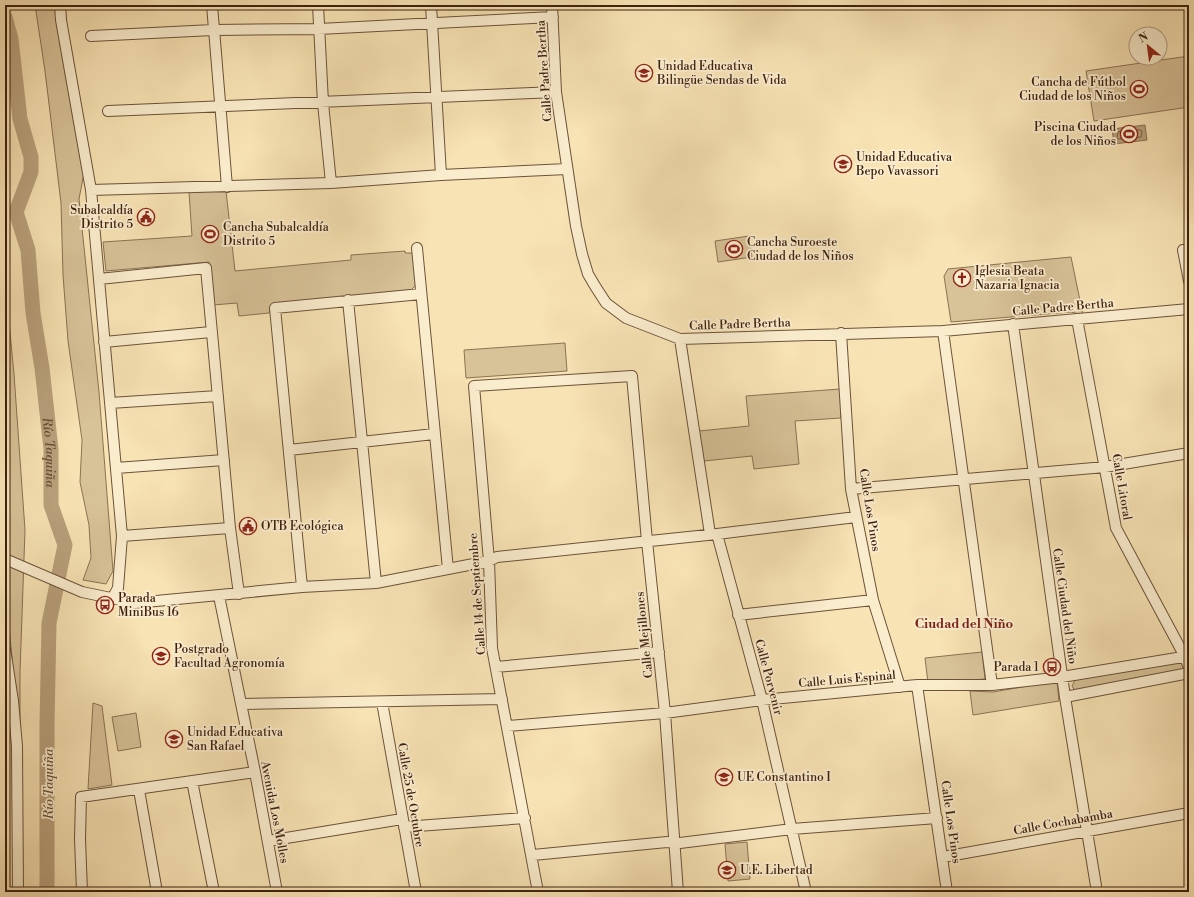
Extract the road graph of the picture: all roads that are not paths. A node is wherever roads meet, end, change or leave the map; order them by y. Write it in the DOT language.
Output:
graph roads {
  1 [pos="60,5"];
  2 [pos="212,5"];
  3 [pos="318,5"];
  4 [pos="431,5"];
  5 [pos="552,5"];
  6 [pos="553,17"];
  7 [pos="432,23"];
  8 [pos="319,29"];
  9 [pos="213,30"];
  10 [pos="91,36"];
  11 [pos="556,92"];
  12 [pos="436,98"];
  13 [pos="323,103"];
  14 [pos="220,106"];
  15 [pos="108,110"];
  16 [pos="567,169"];
  17 [pos="441,175"];
  18 [pos="331,183"];
  19 [pos="227,187"];
  20 [pos="91,190"];
  21 [pos="417,248"];
  22 [pos="1183,250"];
  23 [pos="99,279"];
  24 [pos="1189,281"];
  25 [pos="421,294"];
  26 [pos="348,300"];
  27 [pos="1189,309"];
  28 [pos="1077,319"];
  29 [pos="1014,324"];
  30 [pos="943,331"];
  31 [pos="211,332"];
  32 [pos="841,333"];
  33 [pos="680,339"];
  34 [pos="104,342"];
  35 [pos="474,386"];
  36 [pos="218,396"];
  37 [pos="110,403"];
  38 [pos="434,434"];
  39 [pos="362,442"];
  40 [pos="289,450"];
  41 [pos="1189,453"];
  42 [pos="224,460"];
  43 [pos="1105,467"];
  44 [pos="116,468"];
  45 [pos="1033,473"];
  46 [pos="964,480"];
  47 [pos="851,489"];
  48 [pos="856,517"];
  49 [pos="230,528"];
  50 [pos="713,534"];
  51 [pos="122,536"];
  52 [pos="647,541"];
  53 [pos="5,559"];
  54 [pos="489,561"];
  55 [pos="448,570"];
  56 [pos="376,583"];
  57 [pos="302,587"];
  58 [pos="239,594"];
  59 [pos="219,596"];
  60 [pos="112,599"];
  61 [pos="873,600"];
  62 [pos="738,615"];
  63 [pos="5,649"];
  64 [pos="659,652"];
  65 [pos="1187,657"];
  66 [pos="496,667"];
  67 [pos="1189,668"];
  68 [pos="1189,673"];
  69 [pos="1062,677"];
  70 [pos="917,685"];
  71 [pos="992,685"];
  72 [pos="900,687"];
  73 [pos="1065,696"];
  74 [pos="502,699"];
  75 [pos="762,700"];
  76 [pos="9,701"];
  77 [pos="382,702"];
  78 [pos="241,704"];
  79 [pos="665,713"];
  80 [pos="507,726"];
  81 [pos="255,772"];
  82 [pos="192,782"];
  83 [pos="139,790"];
  84 [pos="1189,813"];
  85 [pos="525,818"];
  86 [pos="937,818"];
  87 [pos="403,823"];
  88 [pos="792,829"];
  89 [pos="1087,831"];
  90 [pos="268,841"];
  91 [pos="674,842"];
  92 [pos="533,855"];
  93 [pos="943,857"];
  94 [pos="18,892"];
  95 [pos="82,892"];
  96 [pos="157,892"];
  97 [pos="214,892"];
  98 [pos="277,892"];
  99 [pos="416,892"];
  100 [pos="538,892"];
  101 [pos="678,892"];
  102 [pos="806,892"];
  103 [pos="947,892"];
  104 [pos="1097,892"];
  1 -- 20 [label="street"];
  2 -- 9 [label="street"];
  3 -- 8 [label="street"];
  4 -- 7 [label="street"];
  5 -- 6 [label="street, Calle Padre Bertha"];
  6 -- 7 [label="street"];
  6 -- 11 [label="street, Calle Padre Bertha"];
  7 -- 8 [label="street"];
  7 -- 12 [label="street"];
  8 -- 9 [label="street"];
  8 -- 13 [label="street"];
  9 -- 10 [label="street"];
  9 -- 14 [label="street"];
  11 -- 12 [label="street"];
  11 -- 16 [label="street, Calle Padre Bertha"];
  12 -- 13 [label="street"];
  12 -- 17 [label="street"];
  13 -- 14 [label="street"];
  13 -- 18 [label="street"];
  14 -- 15 [label="street"];
  14 -- 19 [label="street"];
  16 -- 17 [label="street"];
  16 -- 33 [label="street, Calle Padre Bertha"];
  17 -- 18 [label="street"];
  18 -- 19 [label="street"];
  19 -- 20 [label="street"];
  20 -- 23 [label="street"];
  21 -- 25 [label="street"];
  22 -- 24 [label="street"];
  23 -- 31 [label="street"];
  23 -- 34 [label="street"];
  25 -- 26 [label="street"];
  25 -- 38 [label="street"];
  26 -- 39 [label="street"];
  26 -- 40 [label="street"];
  27 -- 28 [label="street, Calle Padre Bertha"];
  28 -- 29 [label="street, Calle Padre Bertha"];
  28 -- 43 [label="street, Calle Litoral"];
  29 -- 30 [label="street, Calle Padre Bertha"];
  29 -- 45 [label="street, Calle Ciudad del Niño"];
  30 -- 32 [label="street, Calle Padre Bertha"];
  30 -- 46 [label="street"];
  31 -- 34 [label="street"];
  31 -- 36 [label="street"];
  32 -- 33 [label="street, Calle Padre Bertha"];
  32 -- 47 [label="street, Calle Los Pinos"];
  33 -- 50 [label="street, Calle Porvenir"];
  34 -- 37 [label="street"];
  35 -- 52 [label="street, Calle Mejillones"];
  35 -- 54 [label="street, Calle 14 de Septiembre"];
  36 -- 37 [label="street"];
  36 -- 42 [label="street"];
  37 -- 44 [label="street"];
  38 -- 39 [label="street"];
  38 -- 55 [label="street"];
  39 -- 40 [label="street"];
  39 -- 56 [label="street"];
  40 -- 57 [label="street"];
  41 -- 43 [label="street"];
  42 -- 44 [label="street"];
  42 -- 49 [label="street"];
  43 -- 45 [label="street"];
  43 -- 65 [label="street, Calle Litoral"];
  44 -- 51 [label="street"];
  45 -- 46 [label="street"];
  45 -- 69 [label="street, Calle Ciudad del Niño"];
  46 -- 47 [label="street"];
  46 -- 71 [label="street"];
  47 -- 48 [label="street, Calle Los Pinos"];
  48 -- 50 [label="street"];
  48 -- 61 [label="street, Calle Los Pinos"];
  49 -- 51 [label="street"];
  49 -- 58 [label="street"];
  50 -- 52 [label="street"];
  50 -- 62 [label="street, Calle Porvenir"];
  51 -- 60 [label="street"];
  52 -- 54 [label="street"];
  52 -- 64 [label="street, Calle Mejillones"];
  53 -- 60 [label="street"];
  54 -- 55 [label="street"];
  54 -- 66 [label="street, Calle 14 de Septiembre"];
  55 -- 56 [label="street"];
  56 -- 57 [label="street"];
  57 -- 58 [label="street"];
  58 -- 59 [label="street"];
  59 -- 60 [label="street"];
  59 -- 78 [label="street, Avenida Los Molles"];
  61 -- 62 [label="street"];
  61 -- 72 [label="street, Calle Los Pinos"];
  62 -- 75 [label="street, Calle Porvenir"];
  63 -- 76 [label="street"];
  64 -- 66 [label="street"];
  64 -- 79 [label="street, Calle Mejillones"];
  65 -- 67 [label="street, Calle Litoral"];
  65 -- 69 [label="street, Calle Luis Espinal"];
  66 -- 74 [label="street, Calle 14 de Septiembre"];
  68 -- 73 [label="street"];
  69 -- 71 [label="street, Calle Luis Espinal"];
  69 -- 73 [label="street, Calle Ciudad del Niño"];
  70 -- 71 [label="street, Calle Luis Espinal"];
  70 -- 72 [label="street, Calle Luis Espinal"];
  70 -- 86 [label="street, Calle Los Pinos"];
  72 -- 75 [label="street, Calle Luis Espinal"];
  73 -- 89 [label="street, Calle Ciudad del Niño"];
  74 -- 77 [label="street"];
  74 -- 80 [label="street, Calle 14 de Septiembre"];
  75 -- 79 [label="street, Calle Luis Espinal"];
  75 -- 88 [label="street, Calle Porvenir"];
  76 -- 94 [label="street"];
  77 -- 78 [label="street"];
  77 -- 87 [label="street, Calle 25 de Octubre"];
  78 -- 81 [label="street, Avenida Los Molles"];
  79 -- 80 [label="street, Calle Luis Espinal"];
  79 -- 91 [label="street, Calle Mejillones"];
  80 -- 85 [label="street, Calle 14 de Septiembre"];
  81 -- 82 [label="street"];
  81 -- 90 [label="street, Avenida Los Molles"];
  82 -- 83 [label="street"];
  82 -- 97 [label="street"];
  83 -- 95 [label="street"];
  83 -- 96 [label="street"];
  84 -- 89 [label="street, Calle Cochabamba"];
  85 -- 87 [label="street"];
  85 -- 92 [label="street, Calle 14 de Septiembre"];
  86 -- 88 [label="street"];
  86 -- 93 [label="street, Calle Los Pinos"];
  87 -- 90 [label="street"];
  87 -- 99 [label="street, Calle 25 de Octubre"];
  88 -- 91 [label="street"];
  88 -- 102 [label="street, Calle Porvenir"];
  89 -- 93 [label="street, Calle Cochabamba"];
  89 -- 104 [label="street, Calle Ciudad del Niño"];
  90 -- 98 [label="street, Avenida Los Molles"];
  91 -- 92 [label="street"];
  91 -- 101 [label="street, Calle Mejillones"];
  92 -- 100 [label="street, Calle 14 de Septiembre"];
  93 -- 103 [label="street, Calle Los Pinos"];
}
